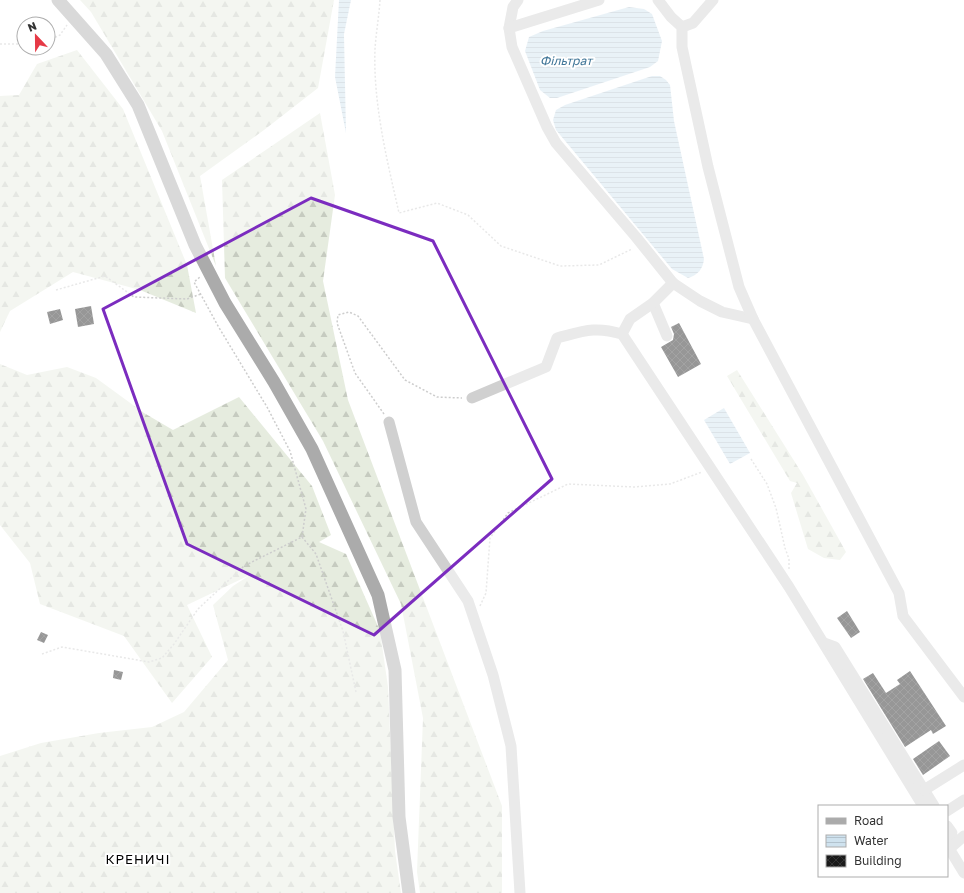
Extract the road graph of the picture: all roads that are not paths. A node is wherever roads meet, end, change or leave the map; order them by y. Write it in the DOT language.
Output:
graph roads {
  1 [pos="58,0"];
  2 [pos="599,0"];
  3 [pos="658,0"];
  4 [pos="713,0"];
  5 [pos="515,2"];
  6 [pos="682,27"];
  7 [pos="509,28"];
  8 [pos="673,283"];
  9 [pos="653,303"];
  10 [pos="754,319"];
  11 [pos="622,334"];
  12 [pos="667,336"];
  13 [pos="472,398"];
  14 [pos="389,422"];
  15 [pos="824,644"];
  16 [pos="964,697"];
  17 [pos="964,764"];
  18 [pos="924,790"];
  19 [pos="964,800"];
  20 [pos="922,805"];
  21 [pos="933,805"];
  22 [pos="948,810"];
  23 [pos="948,827"];
  24 [pos="964,836"];
  25 [pos="948,847"];
  26 [pos="964,873"];
  27 [pos="409,893"];
  28 [pos="520,893"];
  1 -- 27 [label="main road"];
  2 -- 7 [label="lane"];
  3 -- 6 [label="lane"];
  4 -- 6 [label="lane"];
  5 -- 7 [label="lane"];
  6 -- 10 [label="lane"];
  7 -- 8 [label="lane"];
  8 -- 9 [label="lane"];
  8 -- 10 [label="lane"];
  9 -- 11 [label="lane"];
  9 -- 12 [label="lane"];
  10 -- 16 [label="lane"];
  11 -- 13 [label="lane"];
  11 -- 15 [label="lane"];
  14 -- 28 [label="lane"];
  15 -- 18 [label="lane"];
  15 -- 20 [label="lane"];
  17 -- 18 [label="lane"];
  18 -- 21 [label="lane"];
  19 -- 22 [label="lane"];
  23 -- 25 [label="lane"];
  24 -- 25 [label="lane"];
  25 -- 26 [label="lane"];
}
